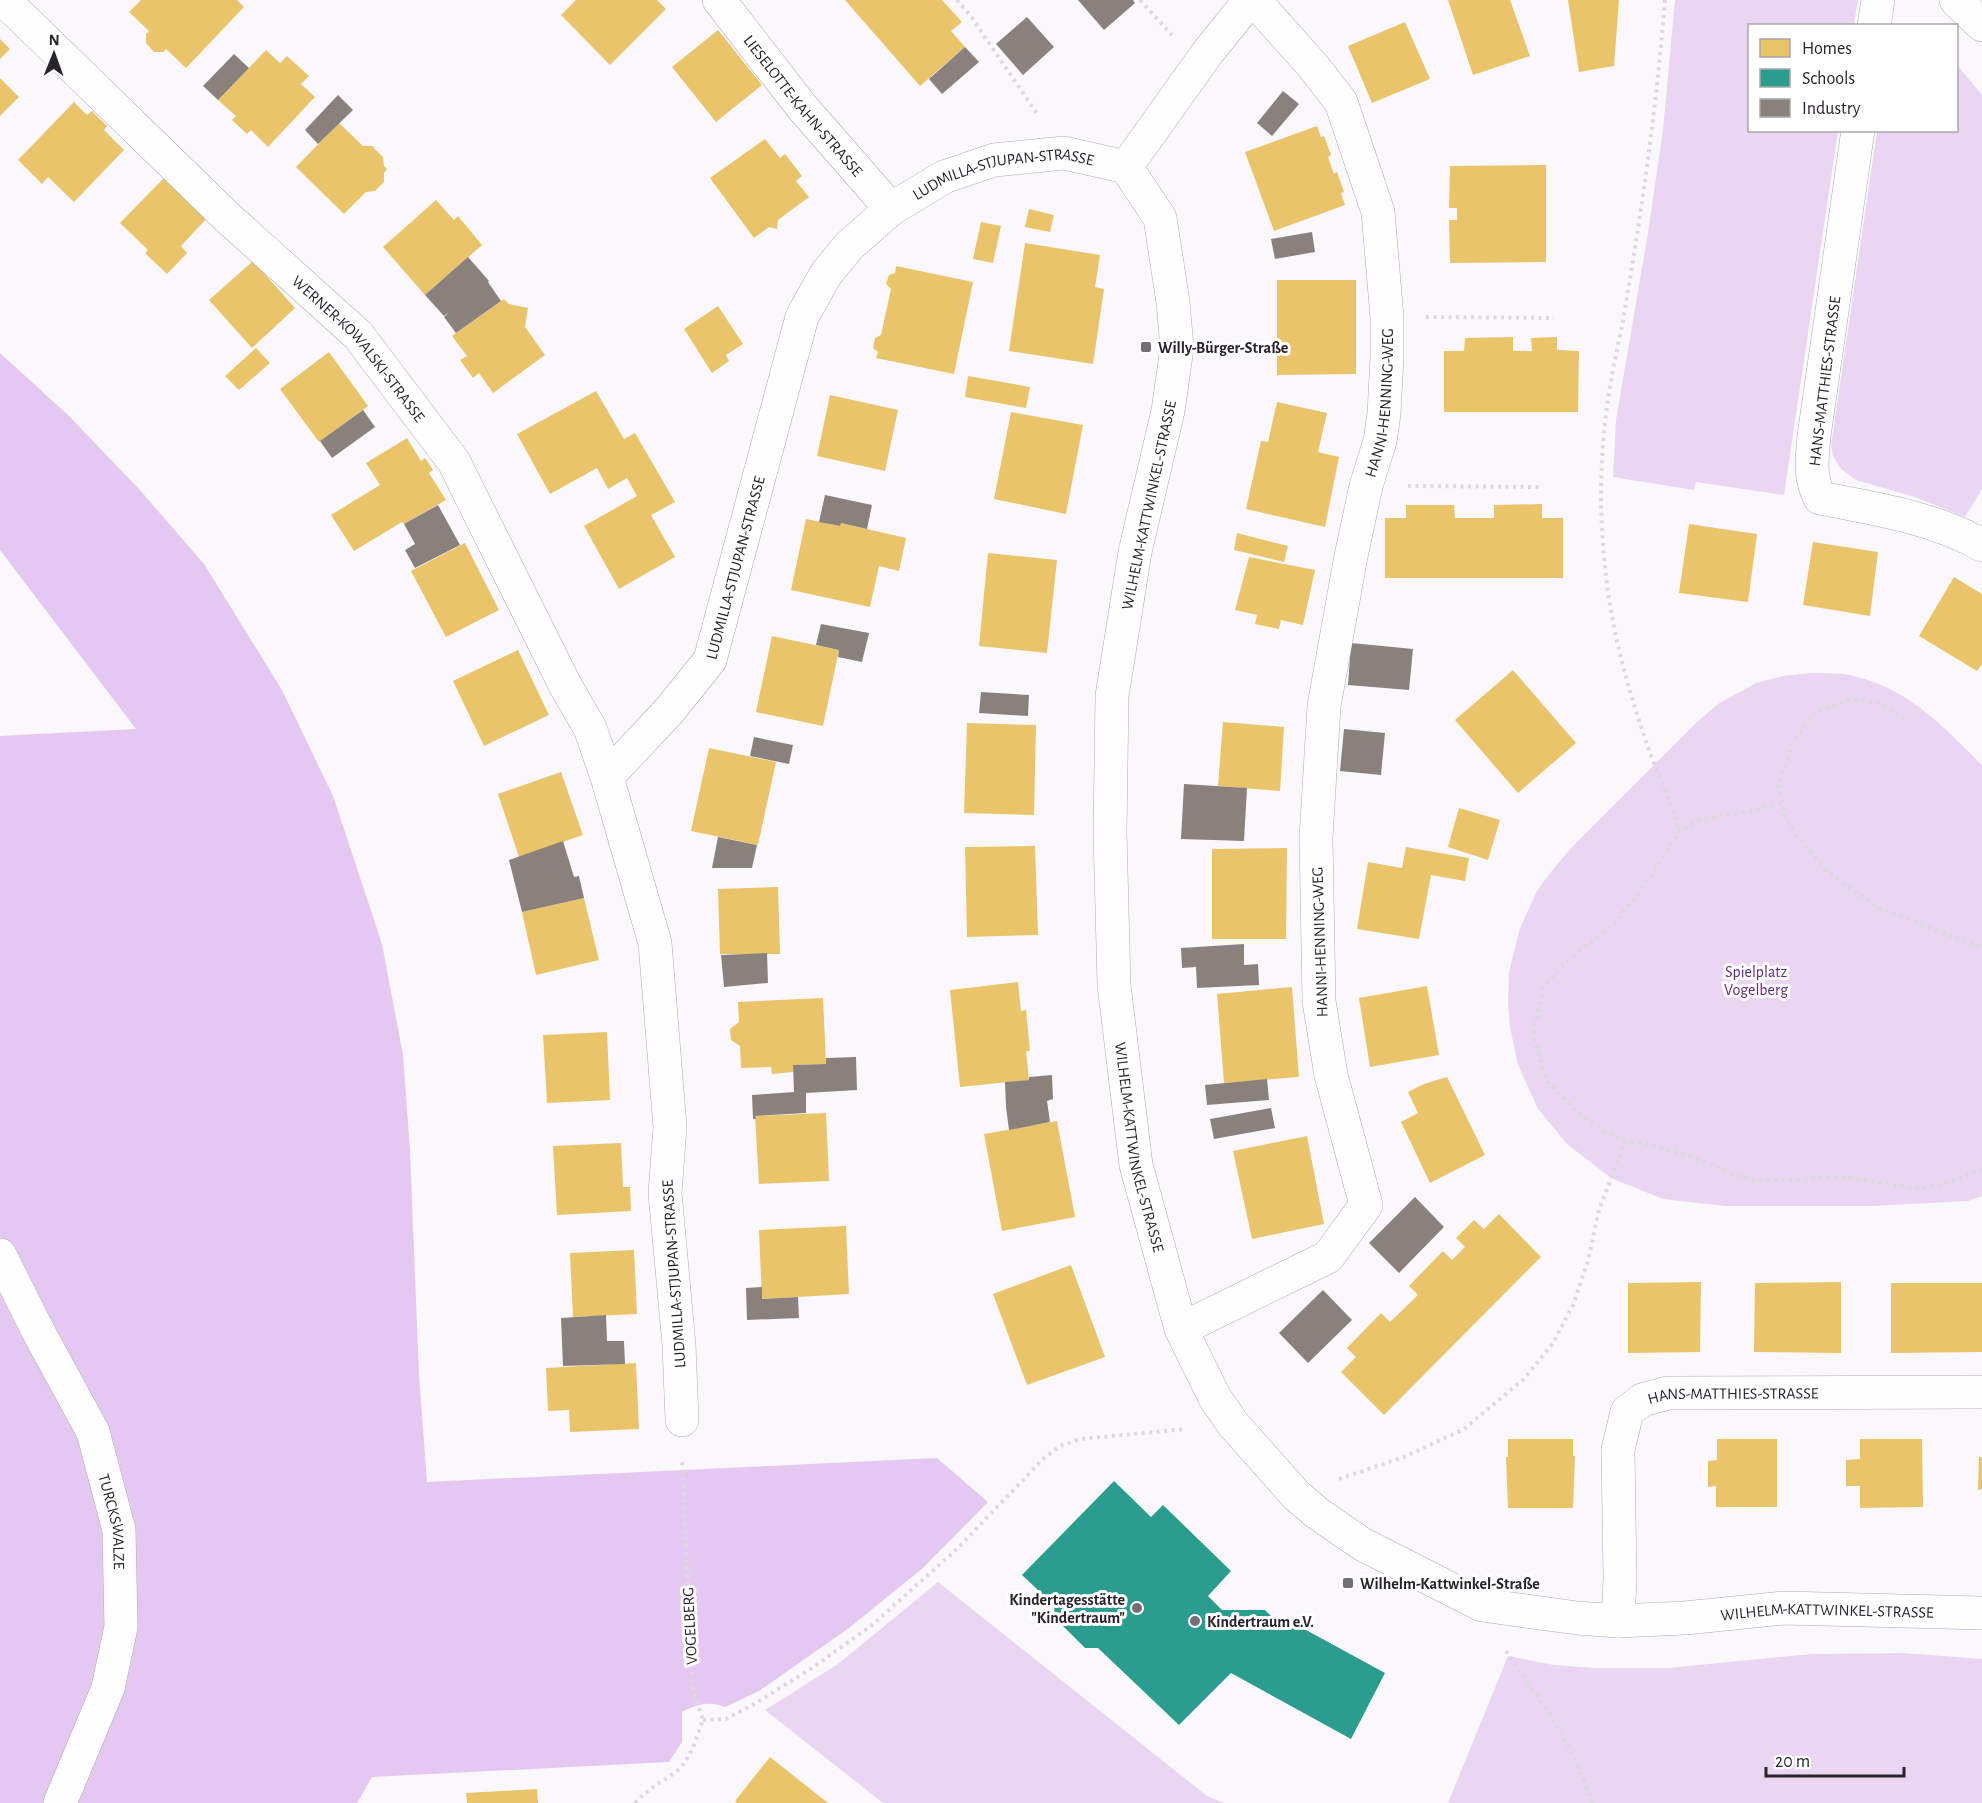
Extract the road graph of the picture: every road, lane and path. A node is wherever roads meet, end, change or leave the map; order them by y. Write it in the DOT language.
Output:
graph roads {
  1 [pos="4,0"];
  2 [pos="719,0"];
  3 [pos="957,0"];
  4 [pos="1252,0"];
  5 [pos="1665,0"];
  6 [pos="1878,0"];
  7 [pos="1956,0"];
  8 [pos="1874,24"];
  9 [pos="1982,25"];
  10 [pos="1858,132"];
  11 [pos="1064,153"];
  12 [pos="1126,167"];
  13 [pos="891,209"];
  14 [pos="1387,317"];
  15 [pos="1554,318"];
  16 [pos="1366,486"];
  17 [pos="1542,487"];
  18 [pos="1982,545"];
  19 [pos="1905,719"];
  20 [pos="607,777"];
  21 [pos="1781,803"];
  22 [pos="1679,831"];
  23 [pos="1982,948"];
  24 [pos="1625,1141"];
  25 [pos="1982,1168"];
  26 [pos="0,1255"];
  27 [pos="1181,1329"];
  28 [pos="1982,1392"];
  29 [pos="682,1420"];
  30 [pos="1233,1424"];
  31 [pos="1362,1470"];
  32 [pos="1482,1605"];
  33 [pos="1982,1613"];
  34 [pos="1618,1621"];
  35 [pos="703,1720"];
  36 [pos="60,1803"];
  37 [pos="635,1803"];
  38 [pos="1593,1803"];
  1 -- 20 [label="street, WERNER-KOWALSKI-STRASSE"];
  2 -- 13 [label="street, LIESELOTTE-KAHN-STRASSE"];
  3 -- 11 [label="path"];
  4 -- 12 [label="street"];
  4 -- 14 [label="street, HANNI-HENNING-WEG"];
  5 -- 22 [label="path"];
  6 -- 8 [label="street"];
  7 -- 9 [label="street"];
  10 -- 18 [label="street, HANS-MATTHIES-STRASSE"];
  11 -- 12 [label="street, LUDMILLA-STJUPAN-STRASSE"];
  11 -- 13 [label="street, LUDMILLA-STJUPAN-STRASSE"];
  12 -- 27 [label="street, WILHELM-KATTWINKEL-STRASSE"];
  13 -- 20 [label="street, LUDMILLA-STJUPAN-STRASSE"];
  14 -- 15 [label="path, HANNI-HENNING-WEG"];
  14 -- 16 [label="street, HANNI-HENNING-WEG"];
  16 -- 17 [label="path, HANNI-HENNING-WEG"];
  16 -- 27 [label="street, HANNI-HENNING-WEG"];
  19 -- 21 [label="path"];
  20 -- 29 [label="street, LUDMILLA-STJUPAN-STRASSE"];
  21 -- 22 [label="path"];
  21 -- 23 [label="path"];
  22 -- 24 [label="path"];
  24 -- 25 [label="path"];
  24 -- 31 [label="path"];
  26 -- 36 [label="street, TURCKSWALZE"];
  27 -- 30 [label="street, WILHELM-KATTWINKEL-STRASSE"];
  28 -- 34 [label="street, HANS-MATTHIES-STRASSE"];
  29 -- 35 [label="path, VOGELBERG"];
  30 -- 32 [label="street, WILHELM-KATTWINKEL-STRASSE"];
  30 -- 35 [label="path"];
  32 -- 34 [label="street, WILHELM-KATTWINKEL-STRASSE"];
  32 -- 38 [label="path"];
  33 -- 34 [label="street, WILHELM-KATTWINKEL-STRASSE"];
  35 -- 37 [label="path"];
}
